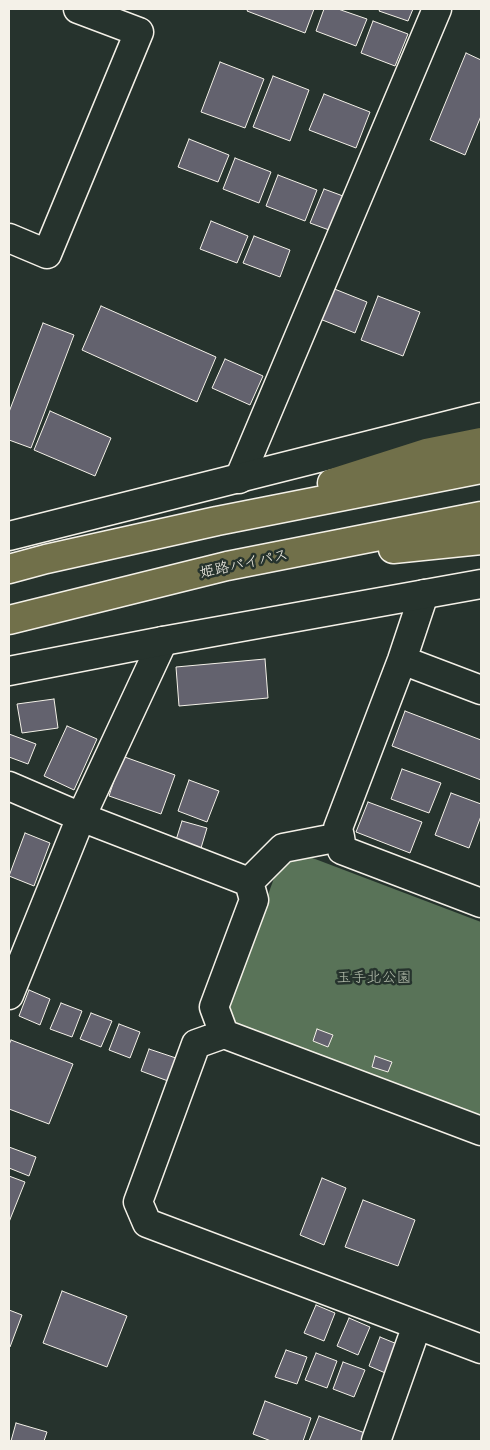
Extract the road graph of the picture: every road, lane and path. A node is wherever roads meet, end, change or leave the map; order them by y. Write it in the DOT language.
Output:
graph roads {
  1 [pos="78,9"];
  2 [pos="437,9"];
  3 [pos="9,238"];
  4 [pos="481,418"];
  5 [pos="481,442"];
  6 [pos="481,469"];
  7 [pos="239,479"];
  8 [pos="481,516"];
  9 [pos="217,521"];
  10 [pos="9,536"];
  11 [pos="481,540"];
  12 [pos="227,566"];
  13 [pos="9,569"];
  14 [pos="481,584"];
  15 [pos="424,594"];
  16 [pos="9,620"];
  17 [pos="163,640"];
  18 [pos="402,660"];
  19 [pos="9,670"];
  20 [pos="481,690"];
  21 [pos="9,786"];
  22 [pos="81,817"];
  23 [pos="340,837"];
  24 [pos="249,882"];
  25 [pos="481,903"];
  26 [pos="10,985"];
  27 [pos="224,1034"];
  28 [pos="481,1131"];
  29 [pos="417,1325"];
  30 [pos="481,1349"];
  31 [pos="376,1441"];
  1 -- 3 [label="street"];
  2 -- 7 [label="street"];
  4 -- 7 [label="street"];
  5 -- 9 [label="highway"];
  6 -- 9 [label="highway"];
  7 -- 10 [label="street"];
  8 -- 12 [label="highway, 姫路バイパス"];
  9 -- 13 [label="highway"];
  11 -- 12 [label="highway"];
  12 -- 16 [label="highway, 姫路バイパス"];
  14 -- 15 [label="street"];
  15 -- 17 [label="street"];
  15 -- 18 [label="street"];
  17 -- 19 [label="street"];
  17 -- 22 [label="street"];
  18 -- 20 [label="street"];
  18 -- 23 [label="street"];
  21 -- 22 [label="street"];
  22 -- 24 [label="street"];
  22 -- 26 [label="street"];
  23 -- 24 [label="street"];
  23 -- 25 [label="street"];
  24 -- 27 [label="street"];
  27 -- 28 [label="street"];
  27 -- 29 [label="street"];
  29 -- 30 [label="street"];
  29 -- 31 [label="street"];
}
